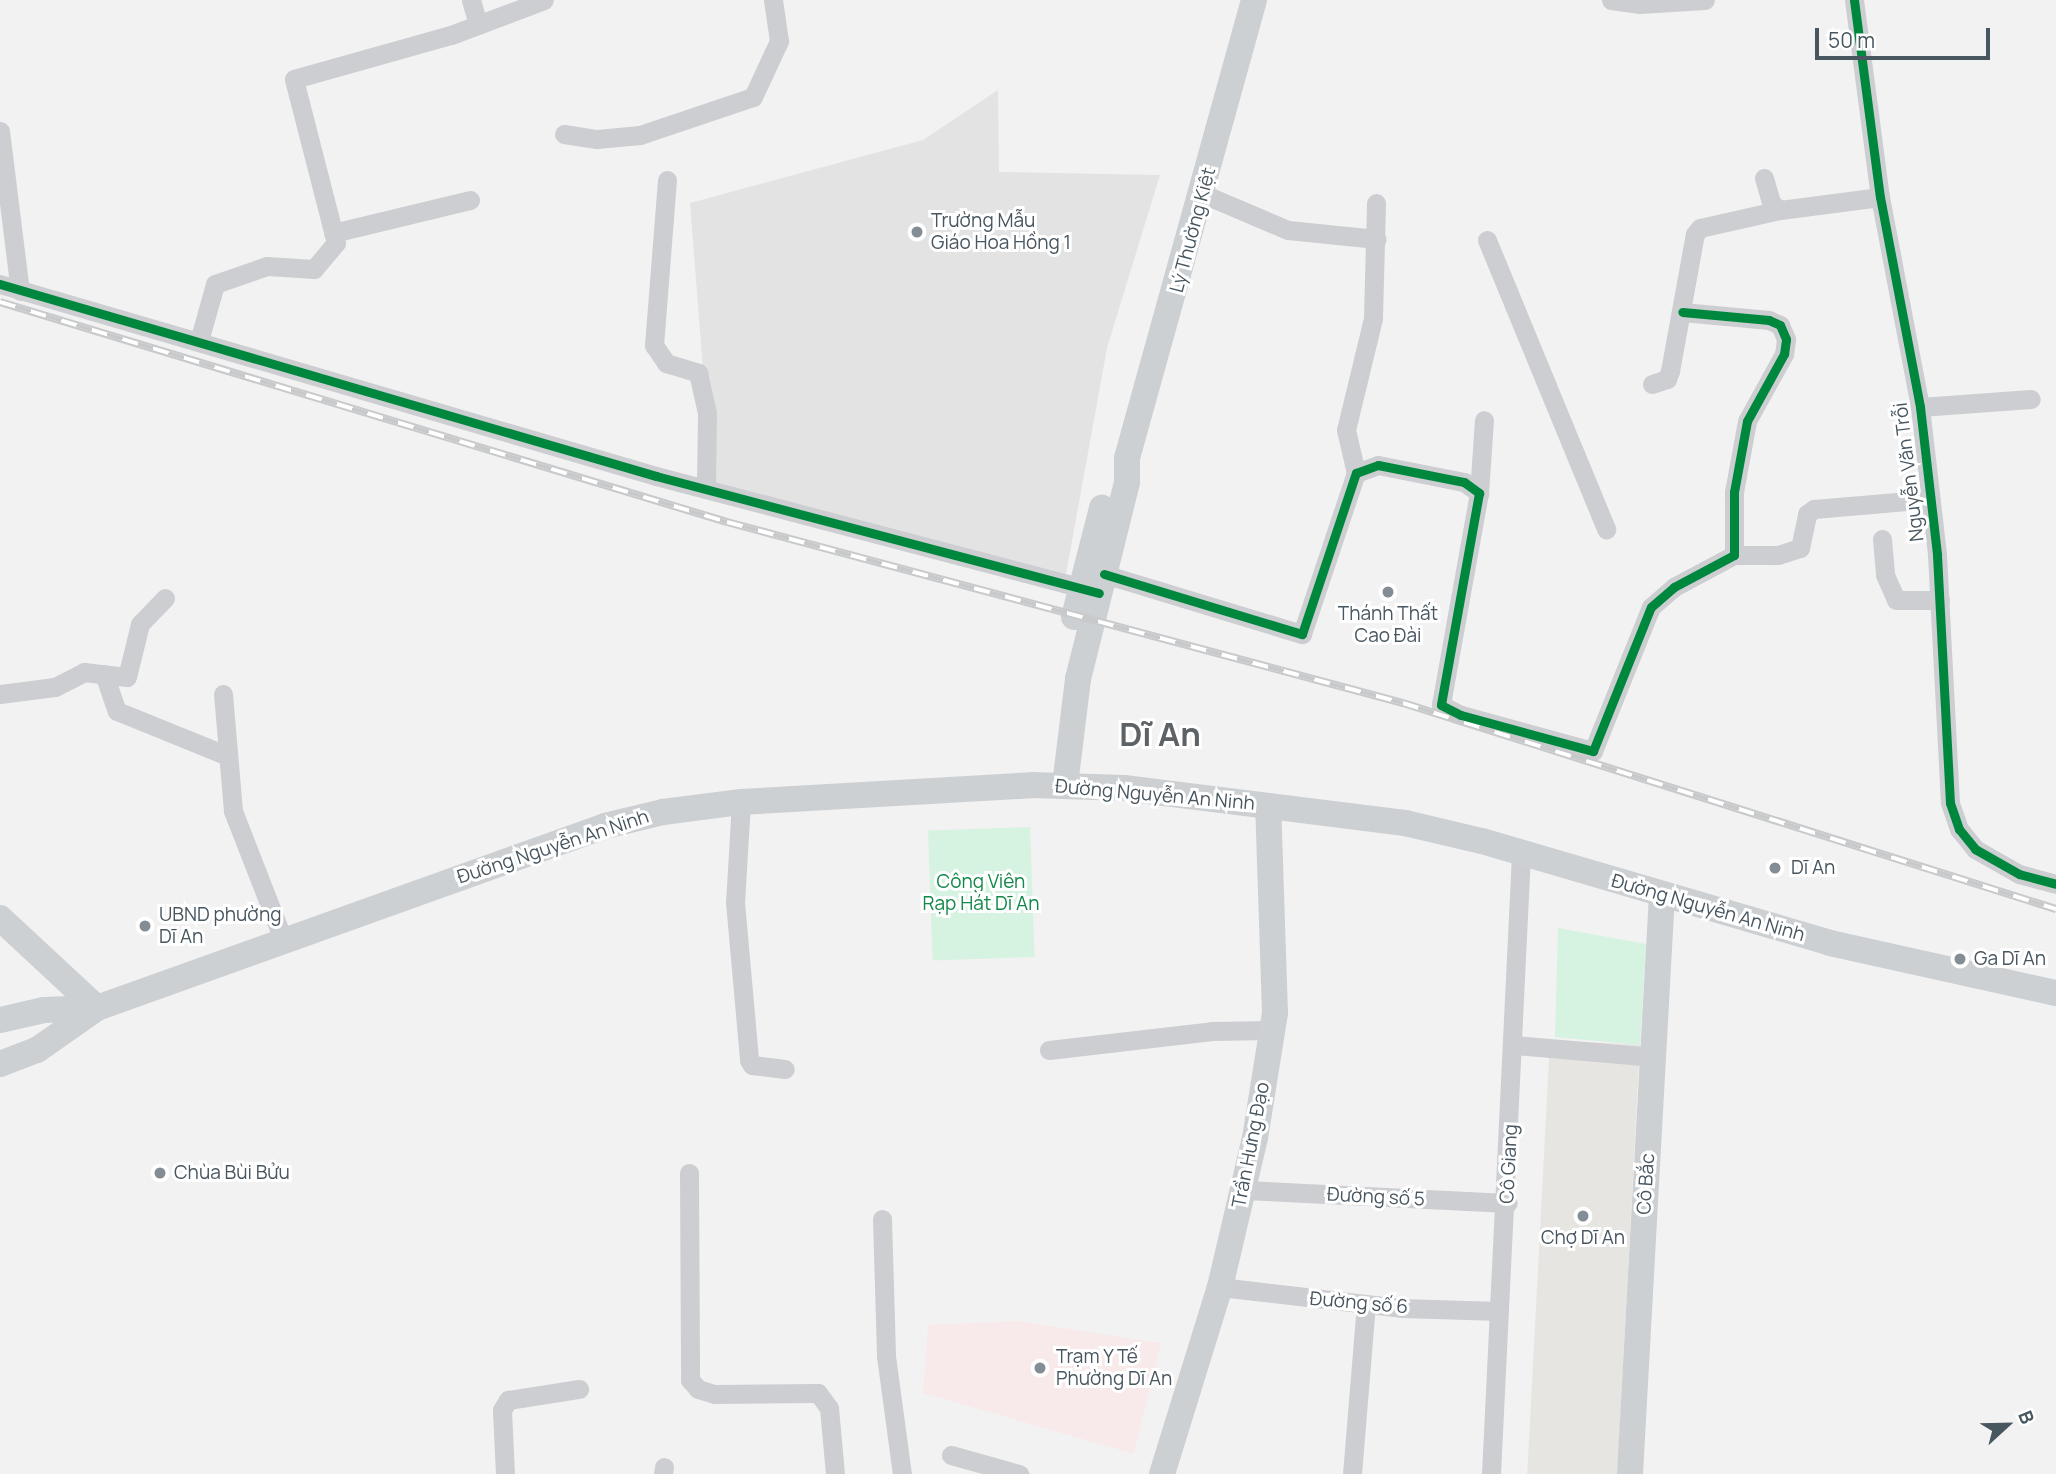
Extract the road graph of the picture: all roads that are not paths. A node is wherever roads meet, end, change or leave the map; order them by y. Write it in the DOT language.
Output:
graph roads {
  1 [pos="471,0"];
  2 [pos="544,0"];
  3 [pos="773,0"];
  4 [pos="1254,0"];
  5 [pos="1611,0"];
  6 [pos="1705,0"];
  7 [pos="1854,0"];
  8 [pos="1640,2"];
  9 [pos="478,24"];
  10 [pos="0,131"];
  11 [pos="564,134"];
  12 [pos="1765,178"];
  13 [pos="667,180"];
  14 [pos="1203,194"];
  15 [pos="1880,197"];
  16 [pos="470,200"];
  17 [pos="1376,203"];
  18 [pos="1780,210"];
  19 [pos="333,233"];
  20 [pos="1377,239"];
  21 [pos="1487,240"];
  22 [pos="0,284"];
  23 [pos="20,291"];
  24 [pos="1682,312"];
  25 [pos="199,341"];
  26 [pos="1652,384"];
  27 [pos="2031,399"];
  28 [pos="1920,407"];
  29 [pos="1484,420"];
  30 [pos="1356,474"];
  31 [pos="706,489"];
  32 [pos="1479,493"];
  33 [pos="1930,499"];
  34 [pos="1606,529"];
  35 [pos="1882,539"];
  36 [pos="1734,555"];
  37 [pos="1095,585"];
  38 [pos="164,598"];
  39 [pos="1940,600"];
  40 [pos="104,674"];
  41 [pos="0,694"];
  42 [pos="223,694"];
  43 [pos="228,756"];
  44 [pos="1056,785"];
  45 [pos="741,802"];
  46 [pos="1268,806"];
  47 [pos="1521,853"];
  48 [pos="2056,884"];
  49 [pos="1662,894"];
  50 [pos="0,918"];
  51 [pos="284,939"];
  52 [pos="2056,993"];
  53 [pos="97,1008"];
  54 [pos="0,1020"];
  55 [pos="1272,1030"];
  56 [pos="1514,1045"];
  57 [pos="1049,1049"];
  58 [pos="1654,1057"];
  59 [pos="0,1064"];
  60 [pos="785,1069"];
  61 [pos="690,1173"];
  62 [pos="1244,1190"];
  63 [pos="1507,1203"];
  64 [pos="882,1219"];
  65 [pos="1220,1287"];
  66 [pos="1366,1304"];
  67 [pos="1499,1311"];
  68 [pos="579,1390"];
  69 [pos="951,1455"];
  70 [pos="505,1474"];
  71 [pos="835,1474"];
  72 [pos="902,1474"];
  73 [pos="1019,1474"];
  74 [pos="1162,1474"];
  75 [pos="1352,1474"];
  76 [pos="1491,1474"];
  77 [pos="1630,1474"];
  1 -- 9 [label="street"];
  2 -- 9 [label="street"];
  3 -- 11 [label="street"];
  4 -- 14 [label="main road, Lý Thường Kiệt"];
  5 -- 8 [label="street"];
  6 -- 8 [label="street"];
  7 -- 15 [label="street, Nguyễn Văn Trỗi"];
  9 -- 19 [label="street"];
  10 -- 23 [label="street"];
  12 -- 18 [label="street"];
  13 -- 31 [label="street"];
  14 -- 20 [label="street"];
  14 -- 37 [label="main road, Lý Thường Kiệt"];
  15 -- 18 [label="street"];
  15 -- 28 [label="street, Nguyễn Văn Trỗi"];
  16 -- 19 [label="street"];
  17 -- 20 [label="street"];
  18 -- 24 [label="street"];
  19 -- 25 [label="street"];
  20 -- 30 [label="street"];
  21 -- 34 [label="street"];
  22 -- 23 [label="street"];
  23 -- 25 [label="street"];
  24 -- 26 [label="street"];
  24 -- 36 [label="street"];
  25 -- 31 [label="street"];
  27 -- 28 [label="street"];
  28 -- 33 [label="street, Nguyễn Văn Trỗi"];
  29 -- 32 [label="street"];
  30 -- 32 [label="street"];
  30 -- 37 [label="street"];
  31 -- 37 [label="street"];
  32 -- 36 [label="street"];
  33 -- 36 [label="street"];
  33 -- 39 [label="street, Nguyễn Văn Trỗi"];
  35 -- 39 [label="street"];
  37 -- 44 [label="main road, Lý Thường Kiệt"];
  38 -- 40 [label="street"];
  39 -- 48 [label="street, Nguyễn Văn Trỗi"];
  40 -- 41 [label="street"];
  40 -- 43 [label="street"];
  42 -- 43 [label="street"];
  43 -- 51 [label="street"];
  44 -- 45 [label="main road, Đường Nguyễn An Ninh"];
  44 -- 46 [label="main road, Đường Nguyễn An Ninh"];
  45 -- 51 [label="main road, Đường Nguyễn An Ninh"];
  45 -- 60 [label="street"];
  46 -- 47 [label="main road, Đường Nguyễn An Ninh"];
  46 -- 55 [label="main road, Trần Hưng Đạo"];
  47 -- 49 [label="main road, Đường Nguyễn An Ninh"];
  47 -- 56 [label="street, Cô Giang"];
  49 -- 52 [label="main road, Đường Nguyễn An Ninh"];
  49 -- 58 [label="main road, Cô Bắc"];
  50 -- 53 [label="main road"];
  51 -- 53 [label="main road, Đường Nguyễn An Ninh"];
  53 -- 54 [label="main road, Đường Nguyễn An Ninh"];
  53 -- 59 [label="main road, Đường Nguyễn An Ninh"];
  55 -- 57 [label="street"];
  55 -- 62 [label="main road, Trần Hưng Đạo"];
  56 -- 58 [label="street"];
  56 -- 63 [label="street, Cô Giang"];
  58 -- 77 [label="main road, Cô Bắc"];
  61 -- 71 [label="street"];
  62 -- 63 [label="street, Đường số 5"];
  62 -- 65 [label="main road, Trần Hưng Đạo"];
  63 -- 67 [label="street, Cô Giang"];
  64 -- 72 [label="street"];
  65 -- 66 [label="street, Đường số 6"];
  65 -- 74 [label="main road, Trần Hưng Đạo"];
  66 -- 67 [label="street, Đường số 6"];
  66 -- 75 [label="street"];
  67 -- 76 [label="street, Cô Giang"];
  68 -- 70 [label="street"];
  69 -- 73 [label="street"];
}
